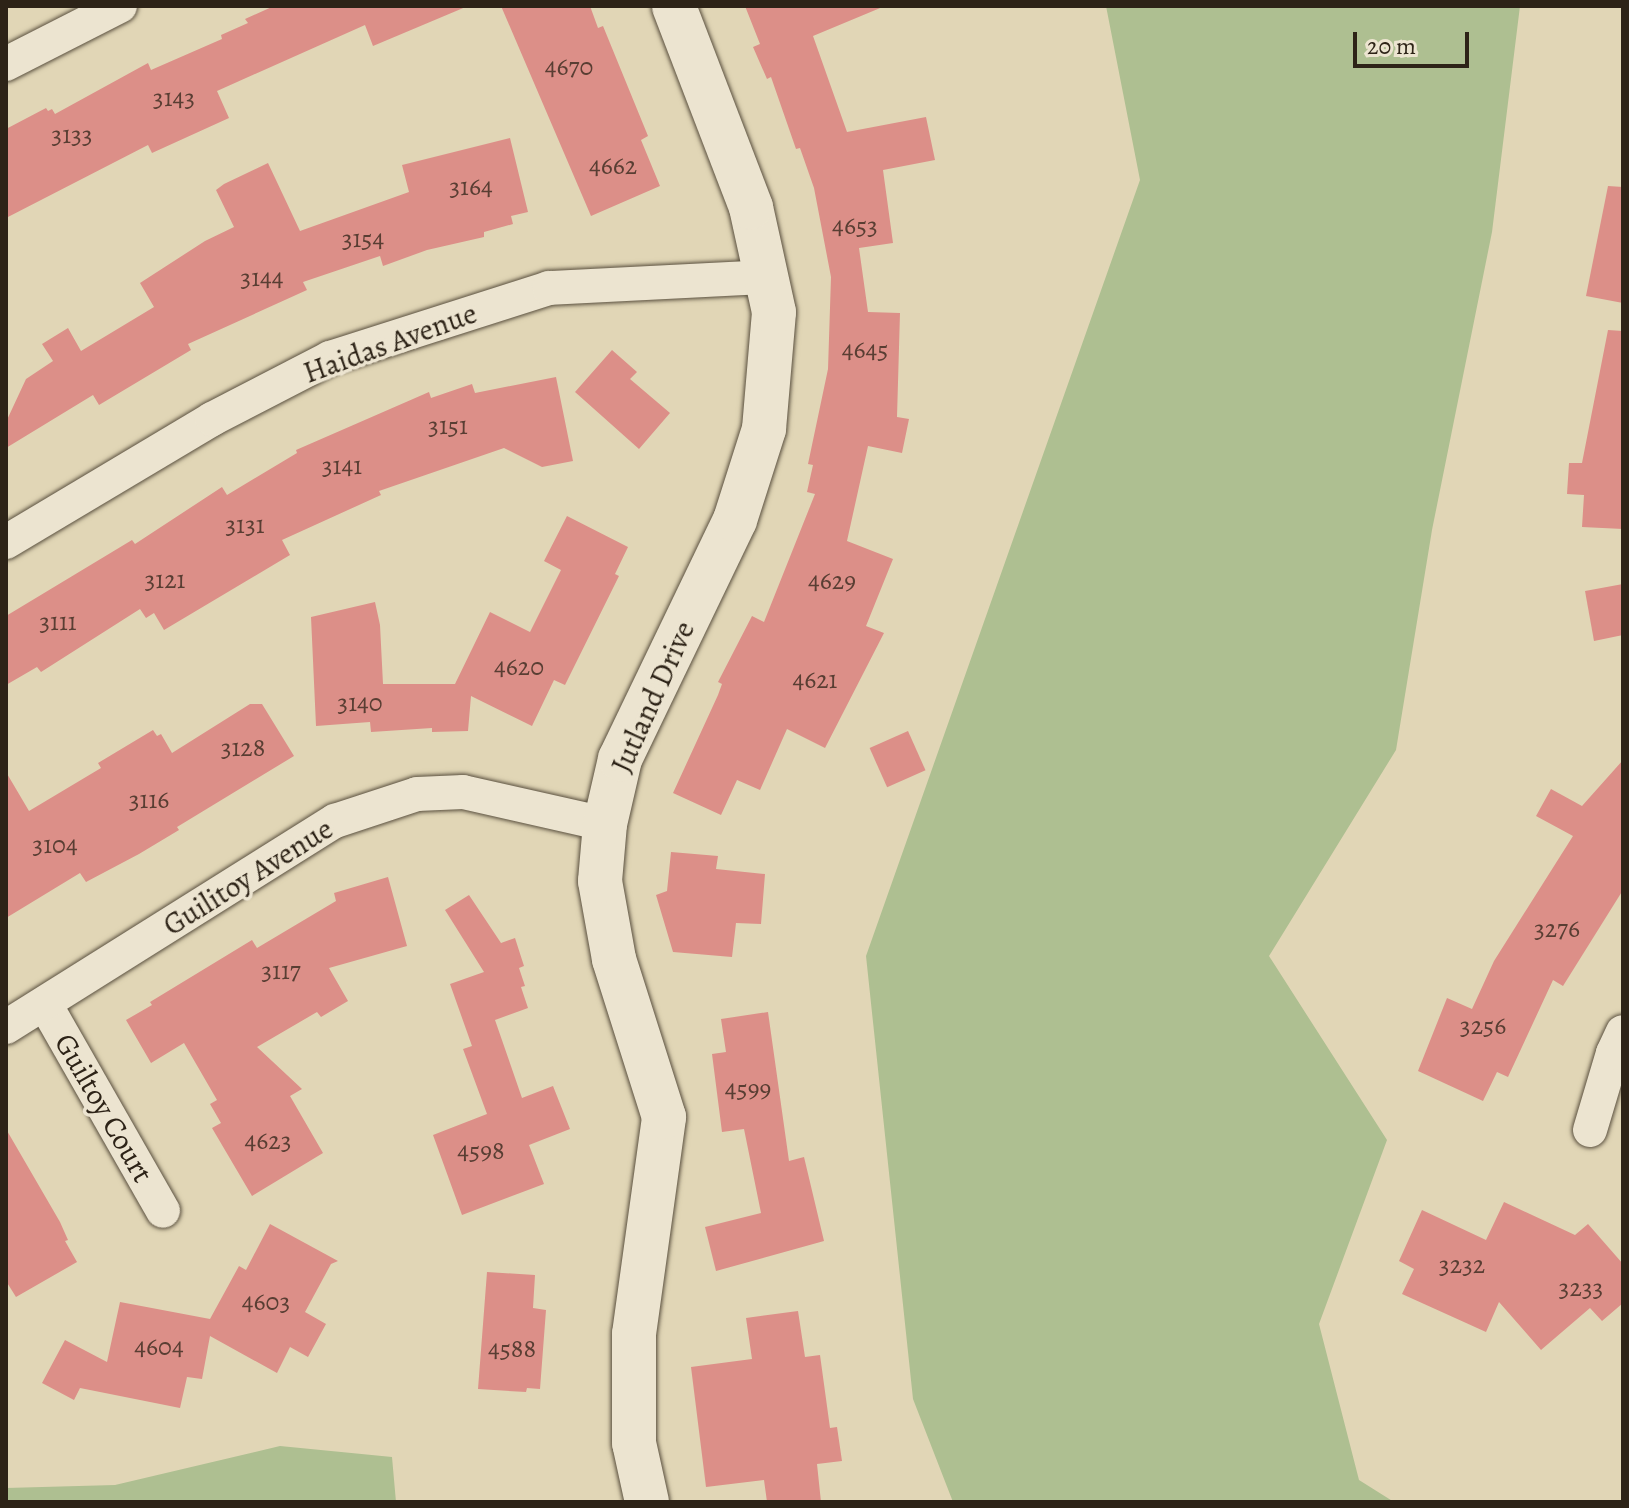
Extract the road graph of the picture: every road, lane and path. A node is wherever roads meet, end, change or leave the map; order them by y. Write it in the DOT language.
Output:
graph roads {
  1 [pos="120,6"];
  2 [pos="674,6"];
  3 [pos="6,64"];
  4 [pos="767,277"];
  5 [pos="6,542"];
  6 [pos="605,824"];
  7 [pos="45,1004"];
  8 [pos="6,1027"];
  9 [pos="1623,1032"];
  10 [pos="1590,1130"];
  11 [pos="163,1211"];
  12 [pos="647,1502"];
  1 -- 3 [label="street"];
  2 -- 4 [label="street, Jutland Drive"];
  4 -- 5 [label="street, Haidas Avenue"];
  4 -- 6 [label="street, Jutland Drive"];
  6 -- 7 [label="street, Guilitoy Avenue"];
  6 -- 12 [label="street, Jutland Drive"];
  7 -- 8 [label="street, Guilitoy Avenue"];
  7 -- 11 [label="street, Guiltoy Court"];
  9 -- 10 [label="street"];
}
